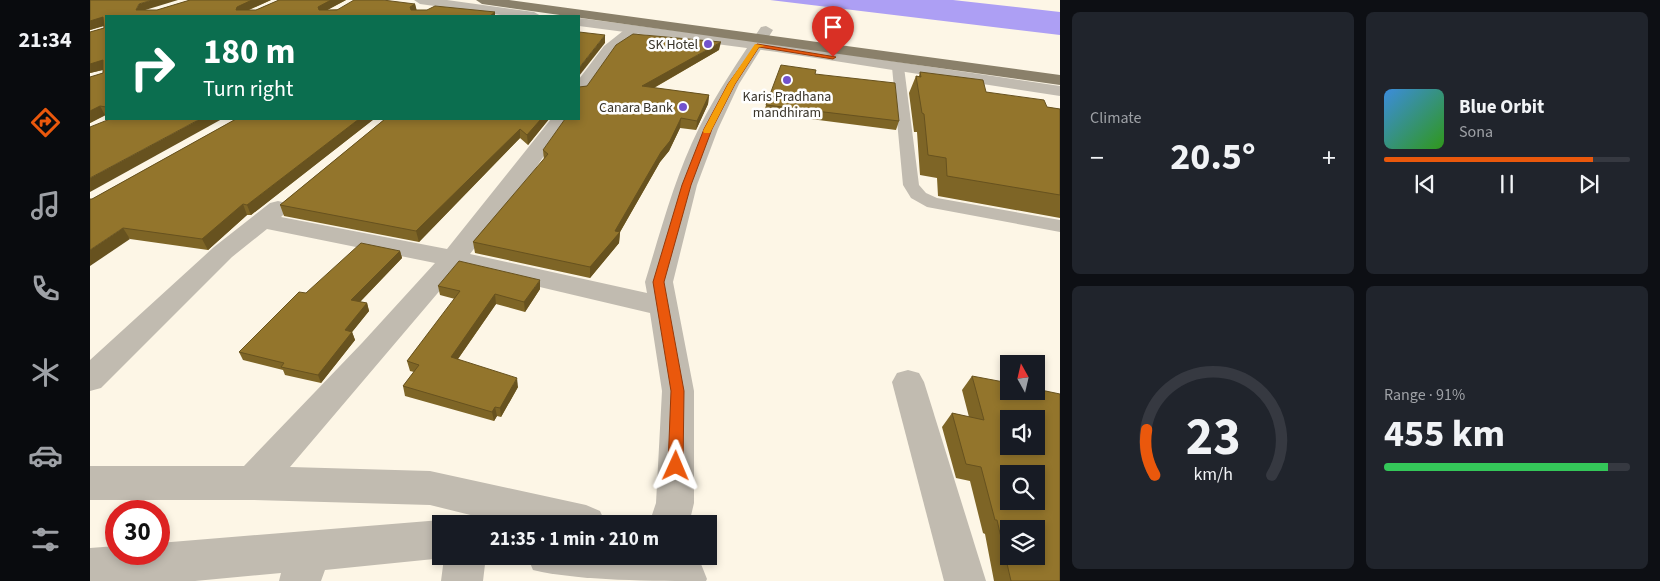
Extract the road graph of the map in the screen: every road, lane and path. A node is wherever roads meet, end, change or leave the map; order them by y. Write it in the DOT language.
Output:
graph roads {
  1 [pos="482,0"];
  2 [pos="544,0"];
  3 [pos="423,6"];
  4 [pos="517,15"];
  5 [pos="580,22"];
  6 [pos="633,30"];
  7 [pos="761,38"];
  8 [pos="898,67"];
  9 [pos="1060,69"];
  10 [pos="1060,80"];
  11 [pos="580,89"];
  12 [pos="1060,91"];
  13 [pos="559,120"];
  14 [pos="292,197"];
  15 [pos="263,220"];
  16 [pos="1060,226"];
  17 [pos="451,258"];
  18 [pos="663,306"];
  19 [pos="90,379"];
  20 [pos="908,382"];
  21 [pos="90,483"];
  22 [pos="252,483"];
  23 [pos="547,515"];
  24 [pos="672,515"];
  25 [pos="432,542"];
  26 [pos="464,565"];
  27 [pos="623,565"];
  28 [pos="305,566"];
  29 [pos="90,569"];
  30 [pos="682,572"];
  31 [pos="462,581"];
  32 [pos="965,581"];
  1 -- 7 [label="highway"];
  2 -- 7 [label="highway"];
  3 -- 4 [label="street"];
  5 -- 6 [label="street"];
  6 -- 7 [label="street"];
  6 -- 11 [label="street"];
  7 -- 8 [label="street"];
  7 -- 9 [label="highway"];
  7 -- 10 [label="highway"];
  7 -- 18 [label="street"];
  8 -- 12 [label="street"];
  8 -- 16 [label="lane"];
  13 -- 17 [label="street"];
  14 -- 15 [label="street"];
  15 -- 17 [label="street"];
  15 -- 19 [label="street"];
  17 -- 18 [label="street"];
  17 -- 22 [label="street"];
  18 -- 24 [label="street"];
  20 -- 32 [label="street"];
  21 -- 22 [label="street"];
  22 -- 23 [label="street"];
  25 -- 28 [label="street"];
  26 -- 31 [label="street"];
  27 -- 30 [label="street"];
  28 -- 29 [label="street"];
}
